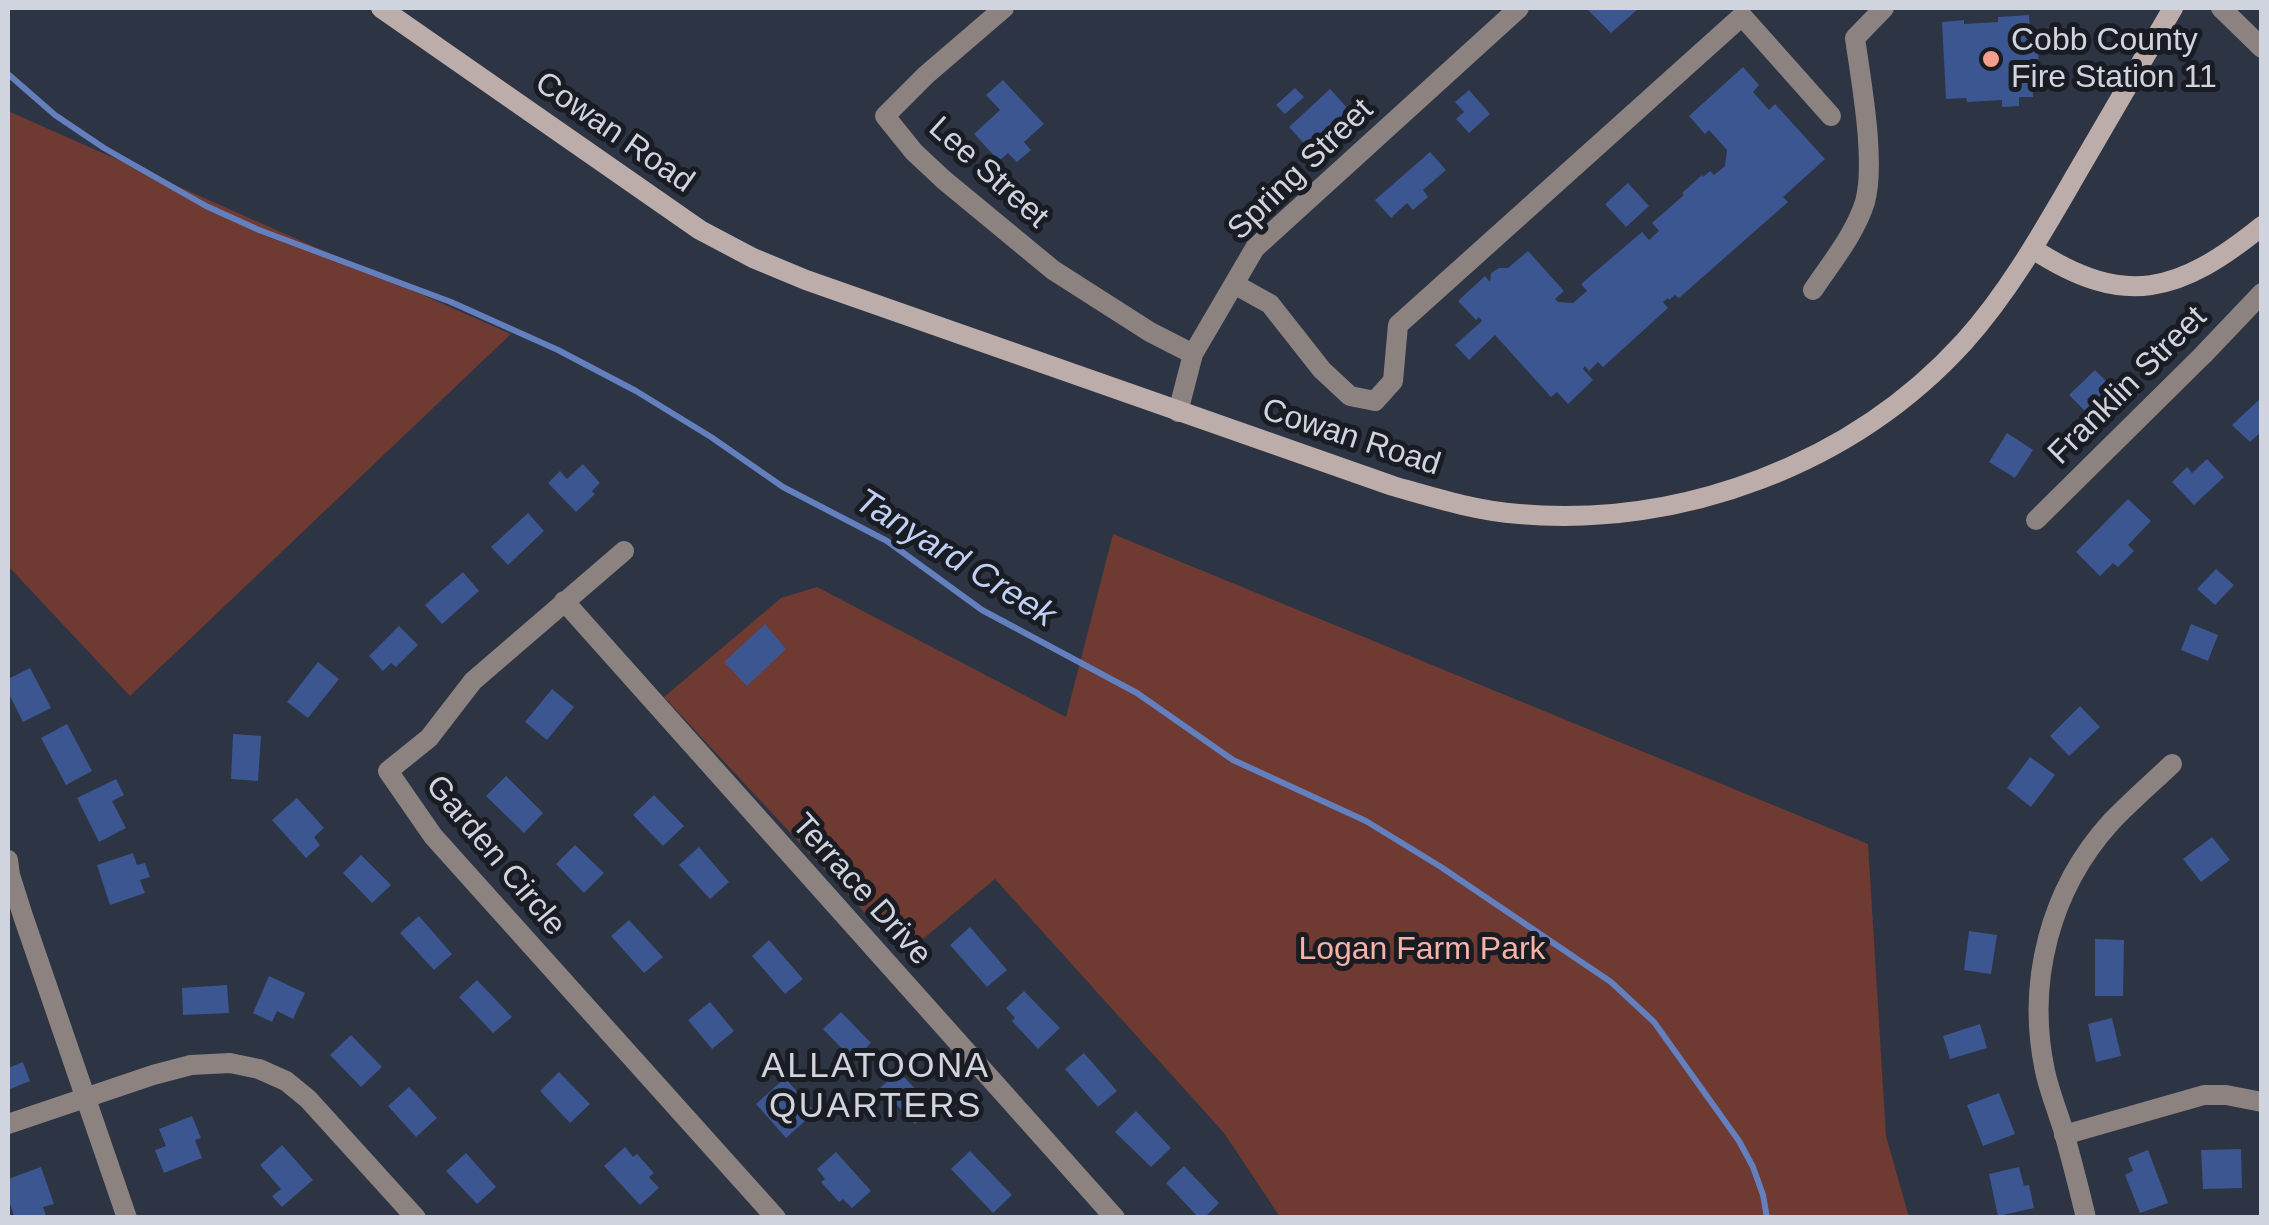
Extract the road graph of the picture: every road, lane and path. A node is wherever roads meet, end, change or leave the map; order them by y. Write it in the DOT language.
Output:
graph roads {
  1 [pos="381,8"];
  2 [pos="1004,8"];
  3 [pos="1519,8"];
  4 [pos="1884,8"];
  5 [pos="2173,8"];
  6 [pos="2221,8"];
  7 [pos="2255,42"];
  8 [pos="1831,116"];
  9 [pos="2262,226"];
  10 [pos="2033,249"];
  11 [pos="1234,284"];
  12 [pos="1813,290"];
  13 [pos="2262,292"];
  14 [pos="1193,354"];
  15 [pos="1178,412"];
  16 [pos="2036,520"];
  17 [pos="624,551"];
  18 [pos="564,601"];
  19 [pos="2172,764"];
  20 [pos="8,860"];
  21 [pos="87,1098"];
  22 [pos="2262,1102"];
  23 [pos="8,1124"];
  24 [pos="2064,1135"];
  25 [pos="127,1218"];
  26 [pos="416,1218"];
  27 [pos="776,1218"];
  28 [pos="1115,1218"];
  29 [pos="2086,1218"];
  1 -- 15 [label="main road, Cowan Road"];
  2 -- 14 [label="street, Lee Street"];
  3 -- 11 [label="street, Spring Street"];
  4 -- 12 [label="street"];
  5 -- 10 [label="main road, Cowan Road"];
  6 -- 7 [label="street"];
  8 -- 11 [label="street"];
  9 -- 10 [label="main road"];
  10 -- 15 [label="main road, Cowan Road"];
  11 -- 14 [label="street, Spring Street"];
  13 -- 16 [label="street, Franklin Street"];
  14 -- 15 [label="street, Spring Street"];
  17 -- 18 [label="street, Garden Circle"];
  18 -- 27 [label="street, Garden Circle"];
  18 -- 28 [label="street, Terrace Drive"];
  19 -- 24 [label="street"];
  20 -- 21 [label="street"];
  21 -- 23 [label="street"];
  21 -- 25 [label="street"];
  21 -- 26 [label="street"];
  22 -- 24 [label="street"];
  24 -- 29 [label="street"];
}
